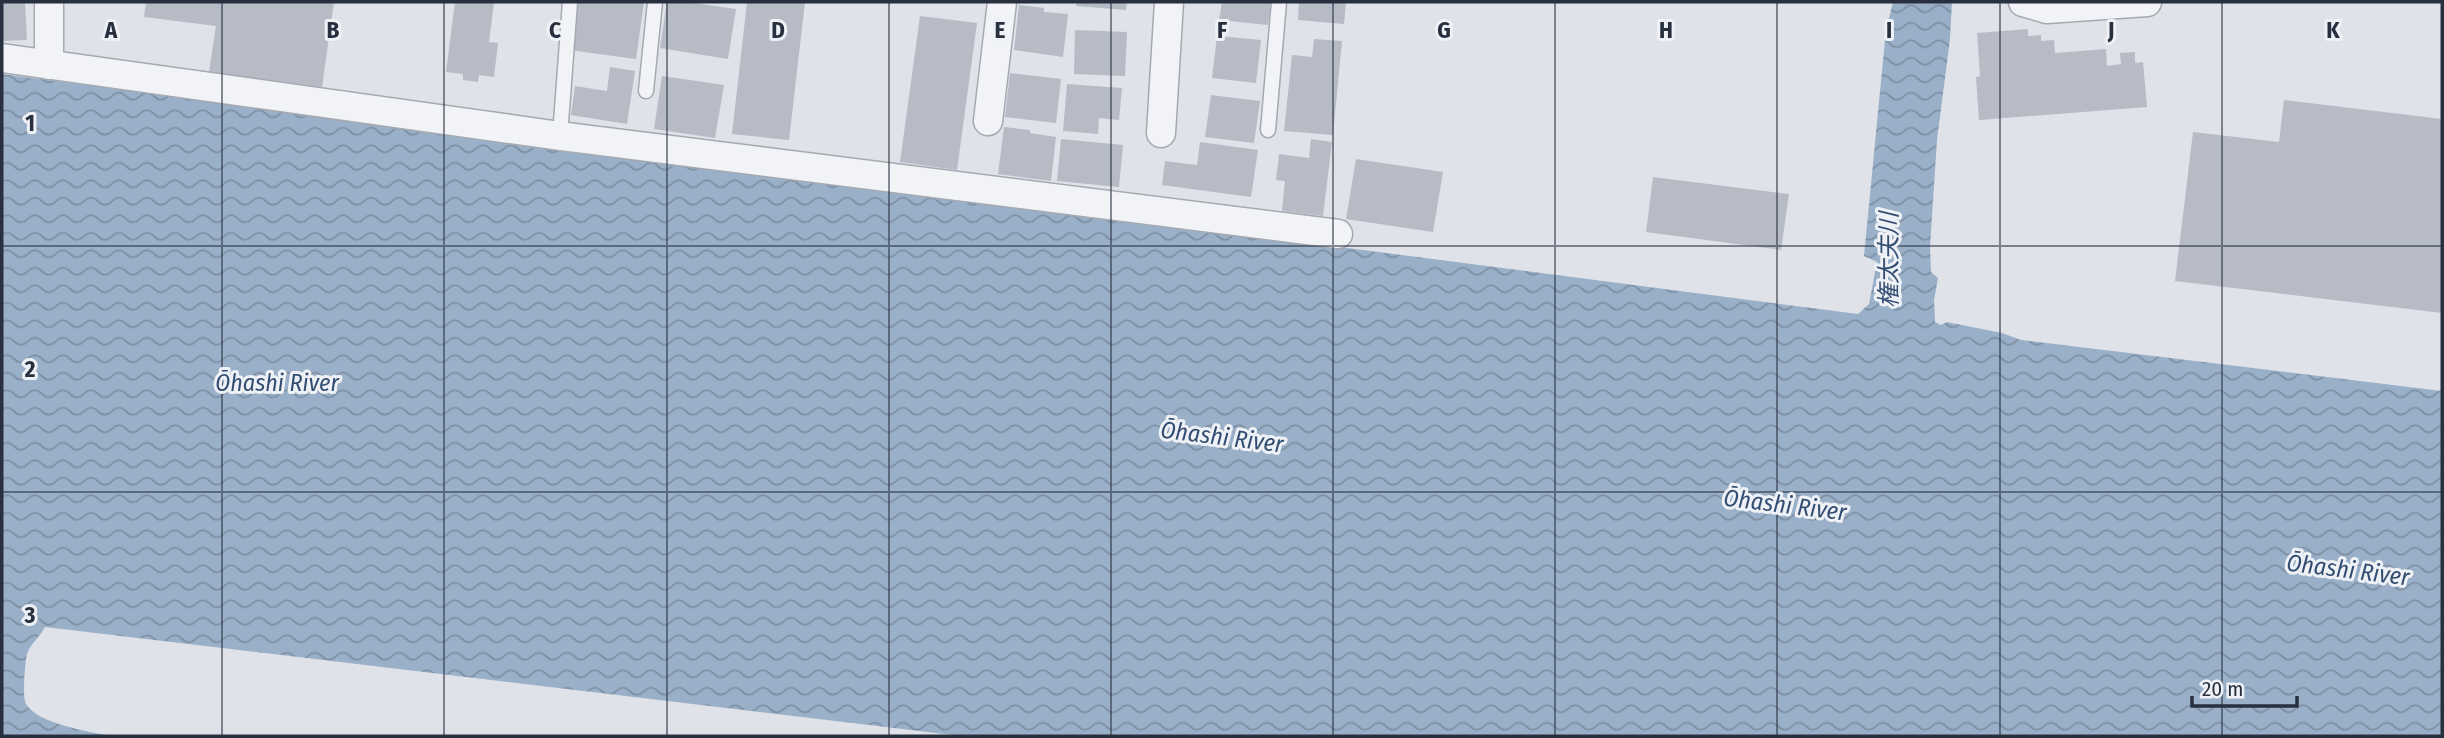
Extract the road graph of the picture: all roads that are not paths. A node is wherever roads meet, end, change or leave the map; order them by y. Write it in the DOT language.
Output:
graph roads {
  1 [pos="49,2"];
  2 [pos="570,2"];
  3 [pos="655,2"];
  4 [pos="1002,2"];
  5 [pos="1169,2"];
  6 [pos="1279,2"];
  7 [pos="2023,2"];
  8 [pos="2147,2"];
  9 [pos="2,58"];
  10 [pos="49,65"];
  11 [pos="646,91"];
  12 [pos="988,121"];
  13 [pos="1268,130"];
  14 [pos="1161,133"];
  15 [pos="559,136"];
  16 [pos="1338,234"];
  1 -- 10 [label="street"];
  2 -- 15 [label="lane"];
  3 -- 11 [label="lane"];
  4 -- 12 [label="street"];
  5 -- 14 [label="street"];
  6 -- 13 [label="lane"];
  7 -- 8 [label="street"];
  9 -- 10 [label="street"];
  10 -- 15 [label="street"];
  15 -- 16 [label="street"];
}
